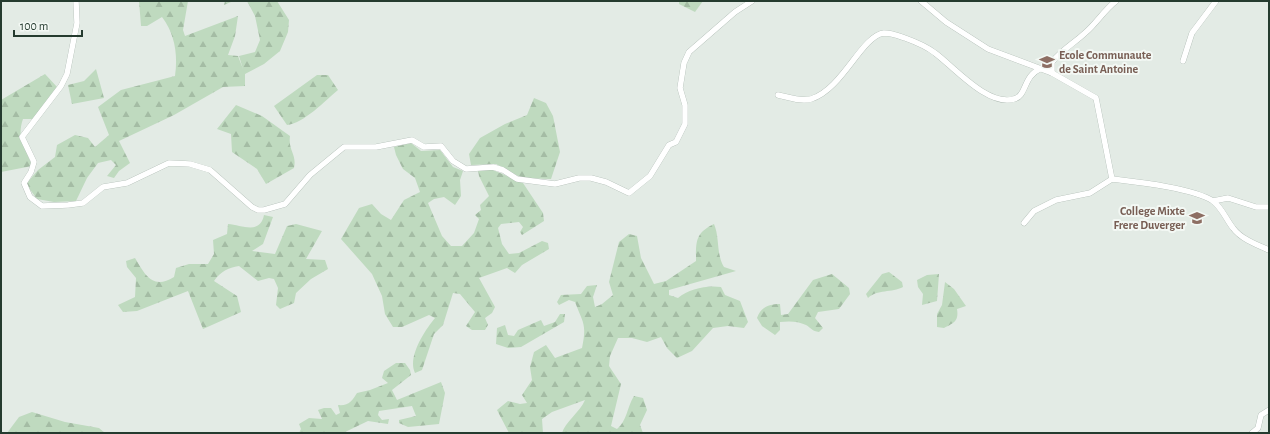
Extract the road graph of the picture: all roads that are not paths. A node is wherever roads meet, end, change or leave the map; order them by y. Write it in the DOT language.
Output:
graph roads {
  1 [pos="76,1"];
  2 [pos="752,1"];
  3 [pos="921,1"];
  4 [pos="1116,1"];
  5 [pos="1216,1"];
  6 [pos="1183,61"];
  7 [pos="1040,68"];
  8 [pos="1052,73"];
  9 [pos="778,95"];
  10 [pos="1112,179"];
  11 [pos="1213,201"];
  12 [pos="1269,207"];
  13 [pos="1024,223"];
  14 [pos="1269,250"];
  15 [pos="1269,410"];
  16 [pos="1252,433"];
  1 -- 2 [label="street"];
  3 -- 7 [label="street"];
  4 -- 8 [label="street"];
  5 -- 6 [label="street"];
  7 -- 8 [label="street"];
  7 -- 9 [label="street"];
  8 -- 10 [label="street"];
  10 -- 11 [label="street"];
  10 -- 13 [label="street"];
  11 -- 12 [label="street"];
  11 -- 14 [label="street"];
  15 -- 16 [label="street"];
}
